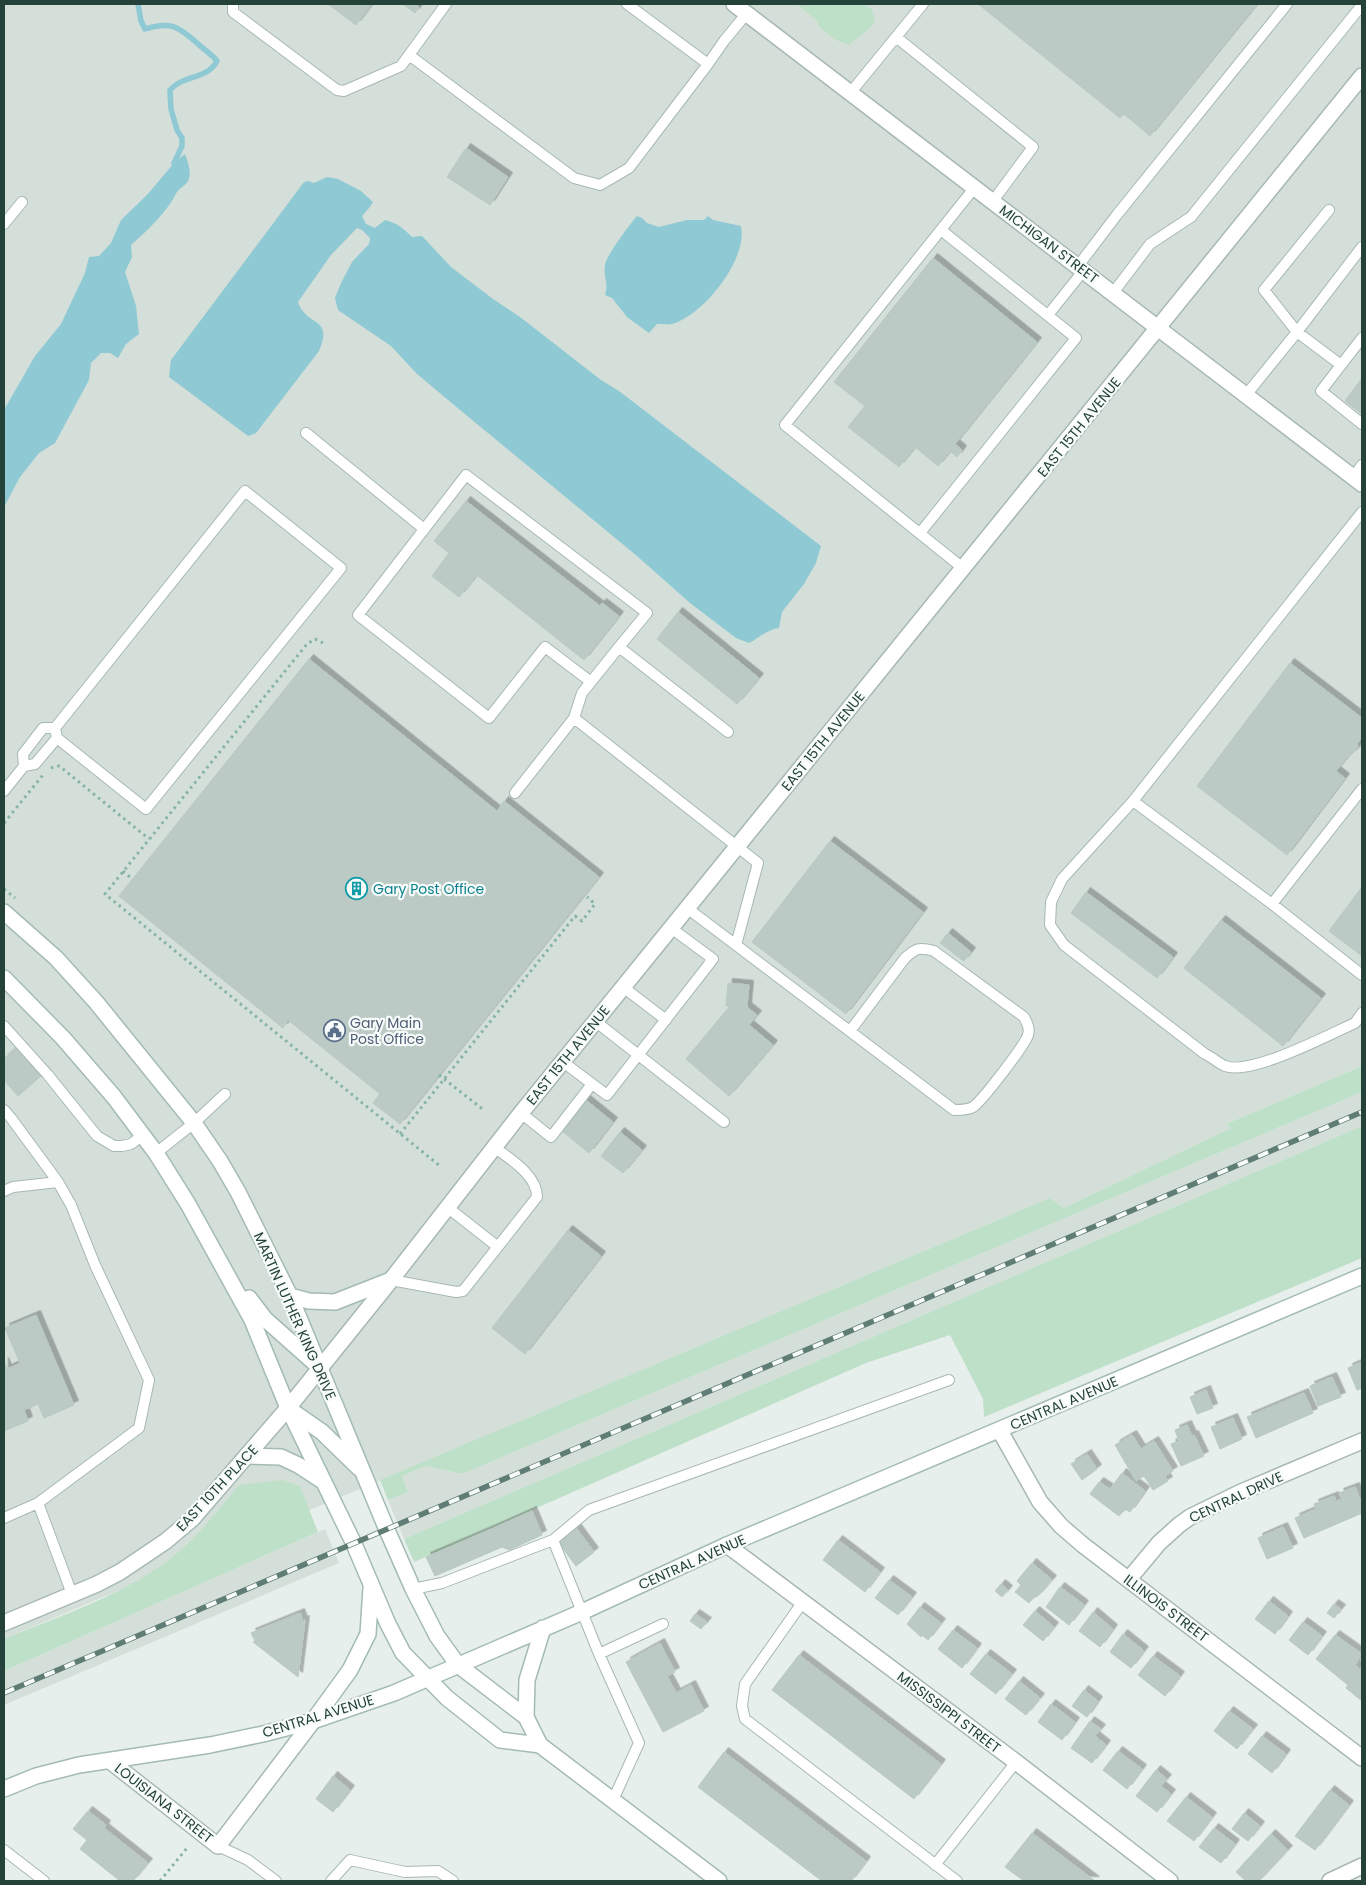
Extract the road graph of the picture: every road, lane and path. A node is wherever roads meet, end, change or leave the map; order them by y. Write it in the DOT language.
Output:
graph roads {
  1 [pos="233,4"];
  2 [pos="446,4"];
  3 [pos="627,4"];
  4 [pos="734,4"];
  5 [pos="923,4"];
  6 [pos="1287,4"];
  7 [pos="1362,5"];
  8 [pos="747,13"];
  9 [pos="896,37"];
  10 [pos="409,55"];
  11 [pos="708,64"];
  12 [pos="1362,76"];
  13 [pos="851,92"];
  14 [pos="975,188"];
  15 [pos="993,201"];
  16 [pos="22,202"];
  17 [pos="1329,210"];
  18 [pos="4,224"];
  19 [pos="941,230"];
  20 [pos="1362,247"];
  21 [pos="1081,268"];
  22 [pos="1113,293"];
  23 [pos="1048,316"];
  24 [pos="1159,328"];
  25 [pos="1298,332"];
  26 [pos="1362,338"];
  27 [pos="1342,365"];
  28 [pos="1246,395"];
  29 [pos="1362,424"];
  30 [pos="306,433"];
  31 [pos="1359,475"];
  32 [pos="1362,512"];
  33 [pos="424,529"];
  34 [pos="920,533"];
  35 [pos="964,569"];
  36 [pos="323,643"];
  37 [pos="619,647"];
  38 [pos="591,682"];
  39 [pos="574,718"];
  40 [pos="728,732"];
  41 [pos="56,733"];
  42 [pos="24,766"];
  43 [pos="1362,789"];
  44 [pos="4,791"];
  45 [pos="514,792"];
  46 [pos="1133,801"];
  47 [pos="4,824"];
  48 [pos="149,839"];
  49 [pos="738,846"];
  50 [pos="123,871"];
  51 [pos="132,879"];
  52 [pos="587,897"];
  53 [pos="1272,904"];
  54 [pos="687,908"];
  55 [pos="4,912"];
  56 [pos="671,928"];
  57 [pos="736,945"];
  58 [pos="1362,975"];
  59 [pos="4,978"];
  60 [pos="623,987"];
  61 [pos="1362,1013"];
  62 [pos="666,1020"];
  63 [pos="595,1021"];
  64 [pos="4,1026"];
  65 [pos="850,1031"];
  66 [pos="638,1055"];
  67 [pos="563,1062"];
  68 [pos="439,1075"];
  69 [pos="444,1079"];
  70 [pos="592,1084"];
  71 [pos="225,1094"];
  72 [pos="4,1110"];
  73 [pos="485,1111"];
  74 [pos="521,1113"];
  75 [pos="724,1122"];
  76 [pos="194,1123"];
  77 [pos="400,1134"];
  78 [pos="143,1136"];
  79 [pos="494,1147"];
  80 [pos="156,1153"];
  81 [pos="440,1166"];
  82 [pos="58,1182"];
  83 [pos="4,1191"];
  84 [pos="448,1207"];
  85 [pos="498,1247"];
  86 [pos="224,1267"];
  87 [pos="1362,1276"];
  88 [pos="391,1280"];
  89 [pos="290,1296"];
  90 [pos="321,1369"];
  91 [pos="949,1380"];
  92 [pos="288,1408"];
  93 [pos="1000,1430"];
  94 [pos="1362,1441"];
  95 [pos="248,1456"];
  96 [pos="365,1474"];
  97 [pos="325,1483"];
  98 [pos="38,1503"];
  99 [pos="4,1518"];
  100 [pos="554,1540"];
  101 [pos="727,1546"];
  102 [pos="1129,1579"];
  103 [pos="372,1584"];
  104 [pos="413,1589"];
  105 [pos="72,1594"];
  106 [pos="802,1603"];
  107 [pos="582,1612"];
  108 [pos="4,1623"];
  109 [pos="663,1624"];
  110 [pos="542,1628"];
  111 [pos="599,1654"];
  112 [pos="458,1665"];
  113 [pos="426,1678"];
  114 [pos="526,1716"];
  115 [pos="313,1721"];
  116 [pos="540,1745"];
  117 [pos="1362,1758"];
  118 [pos="110,1761"];
  119 [pos="1016,1762"];
  120 [pos="4,1789"];
  121 [pos="613,1800"];
  122 [pos="218,1846"];
  123 [pos="187,1848"];
  124 [pos="4,1850"];
  125 [pos="936,1865"];
  126 [pos="1362,1866"];
  127 [pos="44,1881"];
  128 [pos="160,1881"];
  129 [pos="276,1881"];
  130 [pos="331,1881"];
  131 [pos="453,1881"];
  132 [pos="719,1881"];
  133 [pos="957,1881"];
  134 [pos="1170,1881"];
  135 [pos="1330,1881"];
  1 -- 10 [label="lane"];
  2 -- 10 [label="lane"];
  3 -- 11 [label="lane"];
  4 -- 8 [label="street, MICHIGAN STREET"];
  5 -- 9 [label="lane"];
  6 -- 21 [label="lane"];
  7 -- 22 [label="lane"];
  8 -- 11 [label="lane"];
  8 -- 13 [label="street, MICHIGAN STREET"];
  9 -- 13 [label="lane"];
  9 -- 15 [label="lane"];
  10 -- 11 [label="lane"];
  12 -- 24 [label="street, EAST 15TH AVENUE"];
  13 -- 14 [label="street, MICHIGAN STREET"];
  14 -- 15 [label="street, MICHIGAN STREET"];
  14 -- 19 [label="lane"];
  15 -- 21 [label="street, MICHIGAN STREET"];
  16 -- 18 [label="lane"];
  17 -- 25 [label="lane"];
  19 -- 23 [label="lane"];
  19 -- 34 [label="lane"];
  20 -- 25 [label="lane"];
  21 -- 22 [label="street, MICHIGAN STREET"];
  21 -- 23 [label="lane"];
  22 -- 24 [label="street, MICHIGAN STREET"];
  23 -- 34 [label="lane"];
  24 -- 28 [label="street, MICHIGAN STREET"];
  24 -- 35 [label="street, EAST 15TH AVENUE"];
  25 -- 27 [label="lane"];
  25 -- 28 [label="lane"];
  26 -- 27 [label="lane"];
  27 -- 29 [label="lane"];
  28 -- 31 [label="street, MICHIGAN STREET"];
  30 -- 33 [label="lane"];
  32 -- 46 [label="lane"];
  33 -- 37 [label="lane"];
  33 -- 38 [label="lane"];
  34 -- 35 [label="lane"];
  35 -- 49 [label="street, EAST 15TH AVENUE"];
  36 -- 48 [label="path"];
  37 -- 38 [label="lane"];
  37 -- 40 [label="lane"];
  38 -- 39 [label="lane"];
  39 -- 45 [label="lane"];
  39 -- 49 [label="lane"];
  41 -- 41 [label="lane"];
  41 -- 42 [label="lane"];
  41 -- 42 [label="lane"];
  42 -- 44 [label="lane"];
  43 -- 53 [label="lane"];
  46 -- 53 [label="lane"];
  46 -- 61 [label="lane"];
  47 -- 48 [label="path"];
  48 -- 50 [label="path"];
  49 -- 54 [label="street, EAST 15TH AVENUE"];
  49 -- 57 [label="lane"];
  50 -- 51 [label="path"];
  50 -- 77 [label="path"];
  52 -- 69 [label="path"];
  53 -- 58 [label="lane"];
  54 -- 56 [label="street, EAST 15TH AVENUE"];
  54 -- 57 [label="lane"];
  55 -- 76 [label="street, MARTIN LUTHER KING DRIVE"];
  56 -- 60 [label="street, EAST 15TH AVENUE"];
  56 -- 62 [label="lane"];
  57 -- 65 [label="lane"];
  59 -- 78 [label="street, MARTIN LUTHER KING DRIVE"];
  60 -- 62 [label="lane"];
  60 -- 63 [label="street, EAST 15TH AVENUE"];
  62 -- 66 [label="lane"];
  63 -- 66 [label="lane"];
  63 -- 67 [label="street, EAST 15TH AVENUE"];
  64 -- 78 [label="lane"];
  65 -- 65 [label="lane"];
  66 -- 70 [label="lane"];
  66 -- 75 [label="lane"];
  67 -- 70 [label="lane"];
  67 -- 74 [label="street, EAST 15TH AVENUE"];
  68 -- 69 [label="path"];
  69 -- 73 [label="path"];
  69 -- 77 [label="path"];
  70 -- 74 [label="lane"];
  71 -- 76 [label="lane"];
  72 -- 82 [label="lane"];
  74 -- 79 [label="street, EAST 15TH AVENUE"];
  76 -- 80 [label="lane"];
  76 -- 89 [label="street, MARTIN LUTHER KING DRIVE"];
  77 -- 81 [label="path"];
  78 -- 80 [label="street, MARTIN LUTHER KING DRIVE"];
  79 -- 84 [label="street, EAST 15TH AVENUE"];
  79 -- 85 [label="lane"];
  80 -- 86 [label="street, MARTIN LUTHER KING DRIVE"];
  82 -- 83 [label="lane"];
  82 -- 98 [label="lane"];
  84 -- 85 [label="lane"];
  84 -- 88 [label="street, EAST 15TH AVENUE"];
  85 -- 88 [label="lane"];
  86 -- 90 [label="street"];
  86 -- 92 [label="street, MARTIN LUTHER KING DRIVE"];
  87 -- 93 [label="street, CENTRAL AVENUE"];
  88 -- 89 [label="street"];
  88 -- 90 [label="street, EAST 15TH AVENUE"];
  89 -- 90 [label="street, MARTIN LUTHER KING DRIVE"];
  90 -- 92 [label="street, EAST 15TH AVENUE"];
  90 -- 96 [label="street, MARTIN LUTHER KING DRIVE"];
  91 -- 100 [label="lane"];
  92 -- 95 [label="street, EAST 10TH PLACE"];
  92 -- 96 [label="street"];
  92 -- 97 [label="street, MARTIN LUTHER KING DRIVE"];
  93 -- 101 [label="street, CENTRAL AVENUE"];
  93 -- 102 [label="street, ILLINOIS STREET"];
  94 -- 102 [label="street, CENTRAL DRIVE"];
  95 -- 97 [label="street"];
  95 -- 105 [label="street, EAST 10TH PLACE"];
  96 -- 104 [label="street, MARTIN LUTHER KING DRIVE"];
  97 -- 103 [label="street, MARTIN LUTHER KING DRIVE"];
  98 -- 99 [label="lane"];
  98 -- 105 [label="lane"];
  100 -- 104 [label="lane"];
  100 -- 107 [label="lane"];
  101 -- 106 [label="street, MISSISSIPPI STREET"];
  101 -- 107 [label="street, CENTRAL AVENUE"];
  102 -- 117 [label="street, ILLINOIS STREET"];
  103 -- 113 [label="street, MARTIN LUTHER KING DRIVE"];
  103 -- 115 [label="street"];
  104 -- 112 [label="street, MARTIN LUTHER KING DRIVE"];
  105 -- 108 [label="street, EAST 10TH PLACE"];
  106 -- 119 [label="street, MISSISSIPPI STREET"];
  106 -- 125 [label="lane"];
  107 -- 110 [label="street, CENTRAL AVENUE"];
  107 -- 111 [label="lane"];
  109 -- 111 [label="lane"];
  110 -- 112 [label="street, CENTRAL AVENUE"];
  110 -- 114 [label="street"];
  111 -- 121 [label="lane"];
  112 -- 113 [label="street, CENTRAL AVENUE"];
  112 -- 114 [label="street, MARTIN LUTHER KING DRIVE"];
  113 -- 115 [label="street, CENTRAL AVENUE"];
  113 -- 116 [label="street, MARTIN LUTHER KING DRIVE"];
  114 -- 116 [label="street, MARTIN LUTHER KING DRIVE"];
  115 -- 118 [label="street, CENTRAL AVENUE"];
  115 -- 122 [label="street"];
  116 -- 121 [label="street, MARTIN LUTHER KING DRIVE"];
  118 -- 120 [label="street, CENTRAL AVENUE"];
  118 -- 122 [label="street, LOUISIANA STREET"];
  119 -- 125 [label="lane"];
  119 -- 134 [label="street, MISSISSIPPI STREET"];
  121 -- 132 [label="street, MARTIN LUTHER KING DRIVE"];
  122 -- 129 [label="lane"];
  123 -- 128 [label="path"];
  124 -- 127 [label="lane"];
  125 -- 133 [label="lane"];
  126 -- 135 [label="street"];
  130 -- 131 [label="lane"];
}
